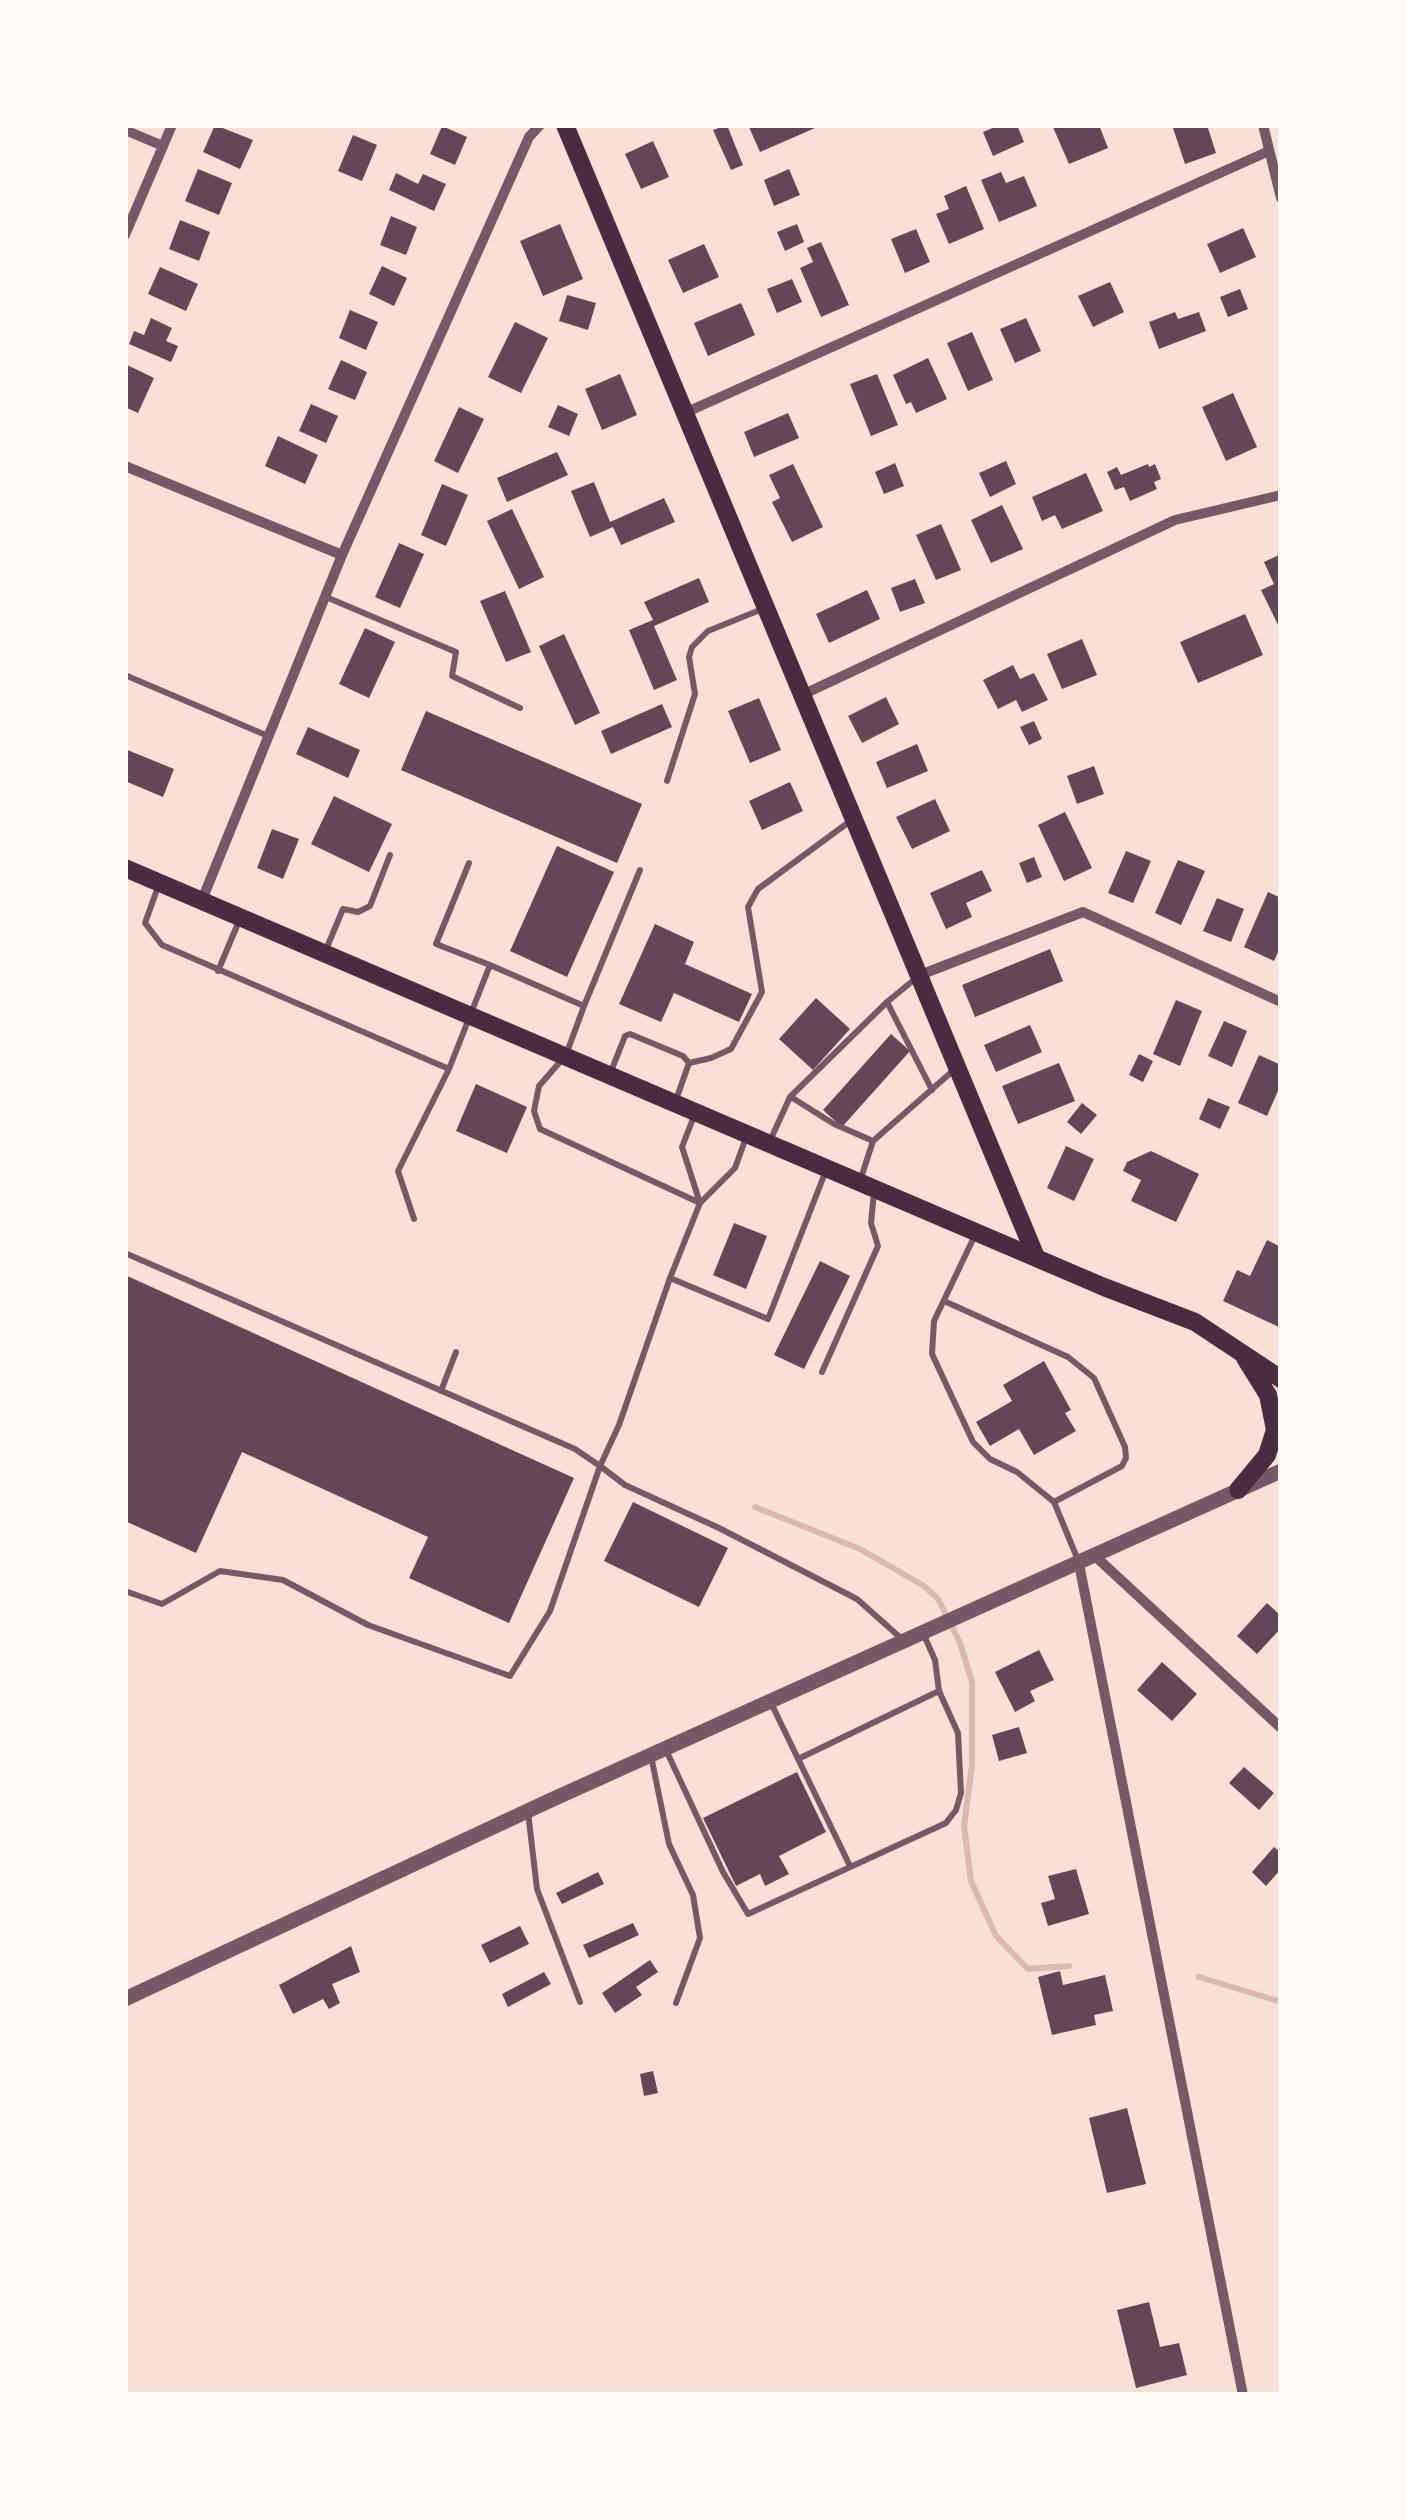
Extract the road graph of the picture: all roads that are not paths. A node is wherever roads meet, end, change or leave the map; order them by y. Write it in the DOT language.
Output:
graph roads {
  1 [pos="172,125"];
  2 [pos="540,125"];
  3 [pos="1263,125"];
  4 [pos="571,127"];
  5 [pos="125,130"];
  6 [pos="163,146"];
  7 [pos="1269,152"];
  8 [pos="1281,198"];
  9 [pos="125,235"];
  10 [pos="687,412"];
  11 [pos="125,466"];
  12 [pos="1281,495"];
  13 [pos="342,556"];
  14 [pos="325,596"];
  15 [pos="766,608"];
  16 [pos="125,675"];
  17 [pos="802,694"];
  18 [pos="520,708"];
  19 [pos="268,736"];
  20 [pos="667,781"];
  21 [pos="854,819"];
  22 [pos="390,856"];
  23 [pos="470,863"];
  24 [pos="125,868"];
  25 [pos="640,870"];
  26 [pos="159,882"];
  27 [pos="202,900"];
  28 [pos="240,917"];
  29 [pos="325,953"];
  30 [pos="490,966"];
  31 [pos="218,971"];
  32 [pos="920,975"];
  33 [pos="887,1002"];
  34 [pos="1281,1002"];
  35 [pos="584,1006"];
  36 [pos="470,1014"];
  37 [pos="566,1055"];
  38 [pos="689,1063"];
  39 [pos="956,1068"];
  40 [pos="449,1069"];
  41 [pos="610,1074"];
  42 [pos="932,1090"];
  43 [pos="790,1096"];
  44 [pos="676,1101"];
  45 [pos="696,1110"];
  46 [pos="748,1134"];
  47 [pos="873,1141"];
  48 [pos="769,1143"];
  49 [pos="827,1167"];
  50 [pos="867,1184"];
  51 [pos="700,1202"];
  52 [pos="414,1219"];
  53 [pos="977,1232"];
  54 [pos="125,1253"];
  55 [pos="1036,1258"];
  56 [pos="670,1278"];
  57 [pos="944,1301"];
  58 [pos="1239,1349"];
  59 [pos="456,1352"];
  60 [pos="822,1372"];
  61 [pos="1281,1379"];
  62 [pos="442,1392"];
  63 [pos="600,1466"];
  64 [pos="1281,1472"];
  65 [pos="1238,1490"];
  66 [pos="1054,1502"];
  67 [pos="1096,1557"];
  68 [pos="1080,1564"];
  69 [pos="125,1591"];
  70 [pos="929,1630"];
  71 [pos="904,1641"];
  72 [pos="940,1691"];
  73 [pos="771,1702"];
  74 [pos="1281,1728"];
  75 [pos="658,1752"];
  76 [pos="798,1759"];
  77 [pos="528,1811"];
  78 [pos="850,1866"];
  79 [pos="125,1999"];
  80 [pos="580,2002"];
  81 [pos="676,2003"];
  82 [pos="1243,2395"];
  1 -- 6 [label="street"];
  2 -- 13 [label="street"];
  3 -- 7 [label="street"];
  4 -- 10 [label="main road"];
  5 -- 6 [label="street"];
  6 -- 9 [label="street"];
  7 -- 8 [label="street"];
  7 -- 10 [label="street"];
  10 -- 15 [label="main road"];
  11 -- 13 [label="street"];
  12 -- 17 [label="street"];
  13 -- 14 [label="street"];
  14 -- 18 [label="lane"];
  14 -- 19 [label="street"];
  15 -- 17 [label="main road"];
  15 -- 20 [label="lane"];
  16 -- 19 [label="lane"];
  17 -- 21 [label="main road"];
  19 -- 27 [label="street"];
  21 -- 32 [label="main road"];
  21 -- 38 [label="lane"];
  22 -- 29 [label="lane"];
  23 -- 30 [label="lane"];
  24 -- 26 [label="main road"];
  25 -- 35 [label="lane"];
  26 -- 27 [label="main road"];
  26 -- 31 [label="lane"];
  27 -- 28 [label="main road"];
  28 -- 29 [label="main road"];
  28 -- 31 [label="lane"];
  29 -- 36 [label="main road"];
  30 -- 35 [label="lane"];
  30 -- 36 [label="lane"];
  31 -- 40 [label="lane"];
  32 -- 33 [label="lane"];
  32 -- 34 [label="street"];
  32 -- 39 [label="main road"];
  33 -- 42 [label="lane"];
  33 -- 43 [label="lane"];
  35 -- 37 [label="lane"];
  36 -- 37 [label="main road"];
  36 -- 40 [label="lane"];
  37 -- 41 [label="main road"];
  37 -- 51 [label="lane"];
  38 -- 41 [label="lane"];
  38 -- 44 [label="lane"];
  39 -- 42 [label="lane"];
  39 -- 55 [label="main road"];
  40 -- 52 [label="lane"];
  41 -- 44 [label="main road"];
  42 -- 47 [label="lane"];
  43 -- 47 [label="lane"];
  43 -- 48 [label="lane"];
  44 -- 45 [label="main road"];
  45 -- 46 [label="main road"];
  45 -- 51 [label="lane"];
  46 -- 48 [label="main road"];
  46 -- 51 [label="lane"];
  47 -- 50 [label="lane"];
  48 -- 49 [label="main road"];
  49 -- 50 [label="main road"];
  49 -- 56 [label="lane"];
  50 -- 53 [label="main road"];
  50 -- 60 [label="lane"];
  51 -- 56 [label="lane"];
  53 -- 55 [label="main road"];
  53 -- 57 [label="lane"];
  54 -- 62 [label="lane"];
  55 -- 58 [label="main road"];
  56 -- 63 [label="lane"];
  57 -- 66 [label="lane"];
  57 -- 66 [label="lane"];
  58 -- 61 [label="main road"];
  58 -- 65 [label="main road"];
  59 -- 62 [label="lane"];
  62 -- 63 [label="lane"];
  63 -- 69 [label="lane"];
  63 -- 71 [label="lane"];
  64 -- 65 [label="street"];
  65 -- 67 [label="street"];
  66 -- 68 [label="lane"];
  67 -- 68 [label="street"];
  67 -- 74 [label="street"];
  68 -- 70 [label="street"];
  68 -- 82 [label="street"];
  70 -- 71 [label="street"];
  70 -- 72 [label="lane"];
  71 -- 73 [label="street"];
  72 -- 76 [label="lane"];
  72 -- 78 [label="lane"];
  73 -- 75 [label="street"];
  73 -- 76 [label="lane"];
  75 -- 77 [label="street"];
  75 -- 78 [label="lane"];
  75 -- 81 [label="lane"];
  76 -- 78 [label="lane"];
  77 -- 79 [label="street"];
  77 -- 80 [label="lane"];
}
